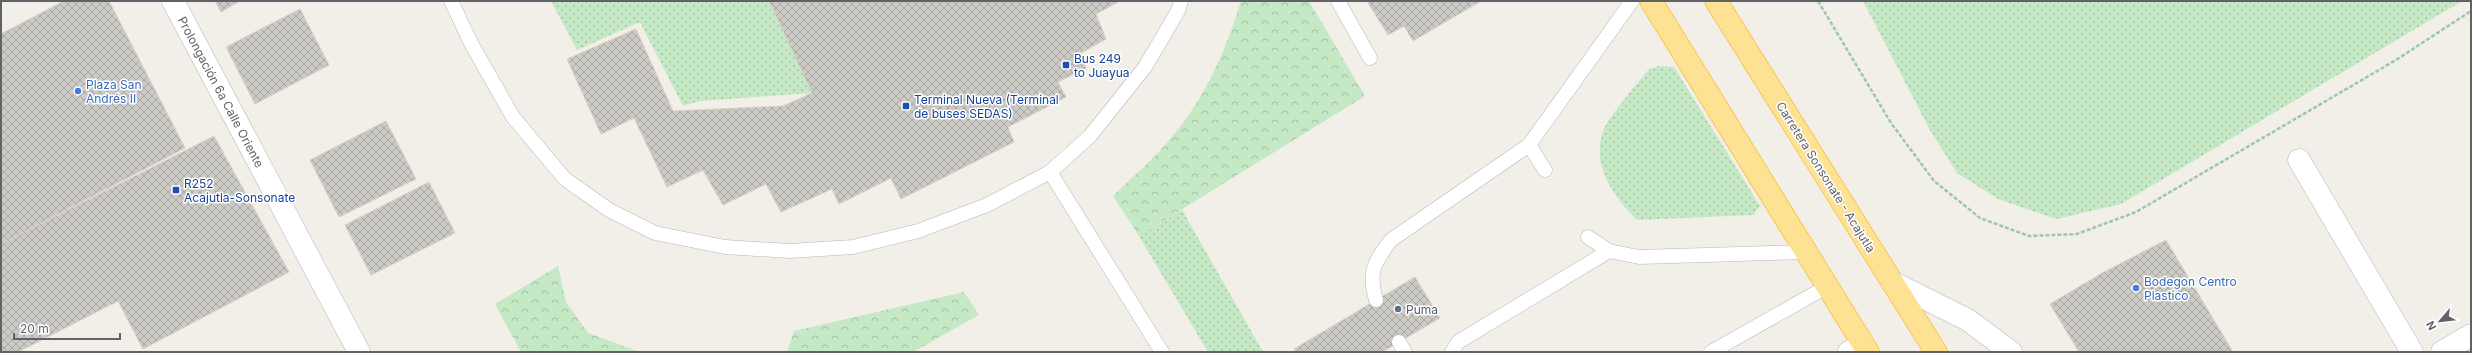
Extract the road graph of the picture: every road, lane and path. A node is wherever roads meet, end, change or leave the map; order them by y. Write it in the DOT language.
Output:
graph roads {
  1 [pos="173,1"];
  2 [pos="451,1"];
  3 [pos="1181,1"];
  4 [pos="1338,1"];
  5 [pos="1632,1"];
  6 [pos="1651,1"];
  7 [pos="1716,1"];
  8 [pos="1818,1"];
  9 [pos="2471,10"];
  10 [pos="1370,58"];
  11 [pos="1529,145"];
  12 [pos="2298,160"];
  13 [pos="1545,170"];
  14 [pos="1050,172"];
  15 [pos="1588,237"];
  16 [pos="1609,251"];
  17 [pos="1807,252"];
  18 [pos="1892,282"];
  19 [pos="1828,286"];
  20 [pos="1376,300"];
  21 [pos="2471,335"];
  22 [pos="1860,350"];
  23 [pos="359,352"];
  24 [pos="1162,352"];
  25 [pos="1452,352"];
  26 [pos="1711,352"];
  27 [pos="1936,352"];
  28 [pos="2011,352"];
  29 [pos="2412,352"];
  30 [pos="2442,352"];
  1 -- 23 [label="street, Prolongación 6a Calle Oriente"];
  2 -- 14 [label="lane"];
  3 -- 14 [label="lane"];
  4 -- 10 [label="lane"];
  5 -- 11 [label="lane"];
  6 -- 17 [label="highway"];
  7 -- 18 [label="highway, Carretera Sonsonate - Acajutla"];
  8 -- 9 [label="path"];
  11 -- 13 [label="lane"];
  11 -- 20 [label="lane"];
  12 -- 29 [label="street"];
  14 -- 24 [label="lane"];
  15 -- 16 [label="lane"];
  16 -- 17 [label="lane"];
  16 -- 25 [label="lane"];
  17 -- 19 [label="highway"];
  18 -- 27 [label="highway, Carretera Sonsonate - Acajutla"];
  18 -- 28 [label="street"];
  19 -- 22 [label="highway"];
  19 -- 26 [label="lane"];
  21 -- 30 [label="street"];
}
